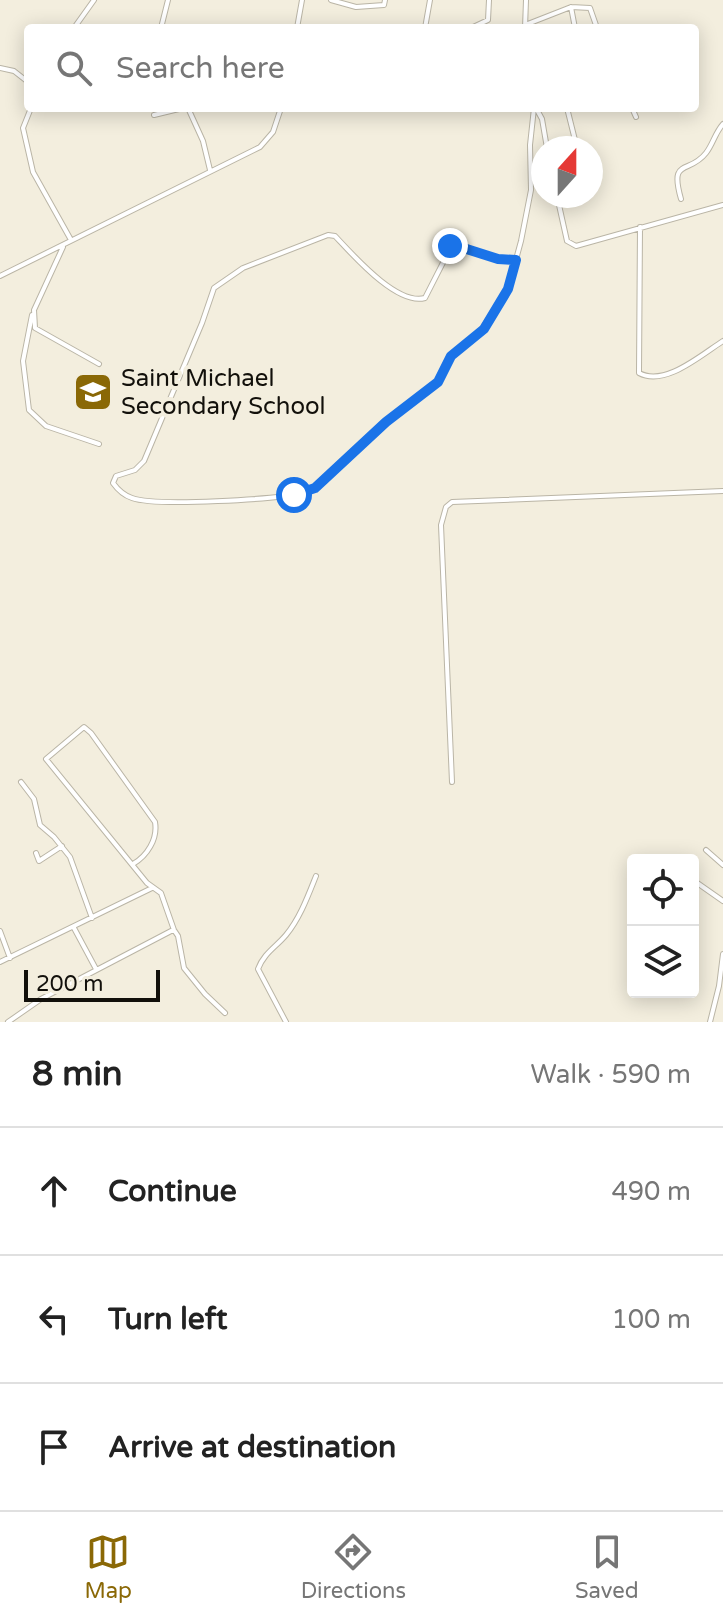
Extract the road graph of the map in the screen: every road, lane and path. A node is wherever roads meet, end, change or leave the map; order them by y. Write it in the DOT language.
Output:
graph roads {
  1 [pos="92,0"];
  2 [pos="168,0"];
  3 [pos="302,0"];
  4 [pos="331,0"];
  5 [pos="385,0"];
  6 [pos="430,0"];
  7 [pos="489,0"];
  8 [pos="526,0"];
  9 [pos="571,7"];
  10 [pos="77,24"];
  11 [pos="162,24"];
  12 [pos="298,24"];
  13 [pos="426,24"];
  14 [pos="480,24"];
  15 [pos="525,24"];
  16 [pos="530,24"];
  17 [pos="574,24"];
  18 [pos="596,24"];
  19 [pos="0,68"];
  20 [pos="24,78"];
  21 [pos="29,112"];
  22 [pos="168,112"];
  23 [pos="188,112"];
  24 [pos="280,112"];
  25 [pos="534,112"];
  26 [pos="538,112"];
  27 [pos="568,112"];
  28 [pos="634,112"];
  29 [pos="154,115"];
  30 [pos="636,117"];
  31 [pos="723,124"];
  32 [pos="545,136"];
  33 [pos="574,136"];
  34 [pos="210,170"];
  35 [pos="681,199"];
  36 [pos="723,205"];
  37 [pos="560,208"];
  38 [pos="640,227"];
  39 [pos="71,240"];
  40 [pos="64,245"];
  41 [pos="516,260"];
  42 [pos="0,276"];
  43 [pos="32,315"];
  44 [pos="723,341"];
  45 [pos="99,364"];
  46 [pos="99,444"];
  47 [pos="723,491"];
  48 [pos="21,782"];
  49 [pos="452,782"];
  50 [pos="62,846"];
  51 [pos="706,850"];
  52 [pos="36,853"];
  53 [pos="133,864"];
  54 [pos="723,865"];
  55 [pos="316,876"];
  56 [pos="699,884"];
  57 [pos="154,888"];
  58 [pos="723,901"];
  59 [pos="92,918"];
  60 [pos="74,928"];
  61 [pos="174,930"];
  62 [pos="0,931"];
  63 [pos="723,954"];
  64 [pos="10,958"];
  65 [pos="0,962"];
  66 [pos="96,969"];
  67 [pos="225,1013"];
  68 [pos="8,1022"];
  69 [pos="286,1022"];
  70 [pos="710,1022"];
  1 -- 10 [label="street"];
  2 -- 11 [label="street"];
  3 -- 12 [label="street"];
  4 -- 5 [label="street"];
  6 -- 13 [label="street"];
  7 -- 14 [label="street"];
  8 -- 15 [label="street"];
  9 -- 16 [label="street"];
  9 -- 17 [label="street"];
  9 -- 18 [label="street"];
  19 -- 20 [label="street"];
  21 -- 39 [label="street"];
  22 -- 29 [label="street"];
  23 -- 34 [label="street"];
  24 -- 34 [label="street"];
  25 -- 41 [label="street"];
  26 -- 32 [label="street"];
  27 -- 33 [label="street"];
  28 -- 30 [label="street"];
  31 -- 35 [label="street"];
  34 -- 39 [label="street"];
  36 -- 38 [label="street"];
  37 -- 38 [label="street"];
  38 -- 44 [label="street"];
  39 -- 40 [label="street"];
  40 -- 42 [label="street"];
  40 -- 43 [label="street"];
  41 -- 41 [label="street"];
  43 -- 45 [label="street"];
  43 -- 46 [label="street"];
  47 -- 49 [label="street"];
  48 -- 50 [label="street"];
  50 -- 52 [label="street"];
  50 -- 59 [label="street"];
  51 -- 54 [label="street"];
  53 -- 53 [label="street"];
  53 -- 57 [label="street"];
  55 -- 69 [label="street"];
  56 -- 58 [label="street"];
  57 -- 59 [label="street"];
  57 -- 61 [label="street"];
  59 -- 60 [label="street"];
  60 -- 64 [label="street"];
  60 -- 66 [label="street"];
  61 -- 66 [label="street"];
  61 -- 67 [label="street"];
  62 -- 64 [label="street"];
  63 -- 70 [label="street"];
  64 -- 65 [label="street"];
  66 -- 68 [label="street"];
}
